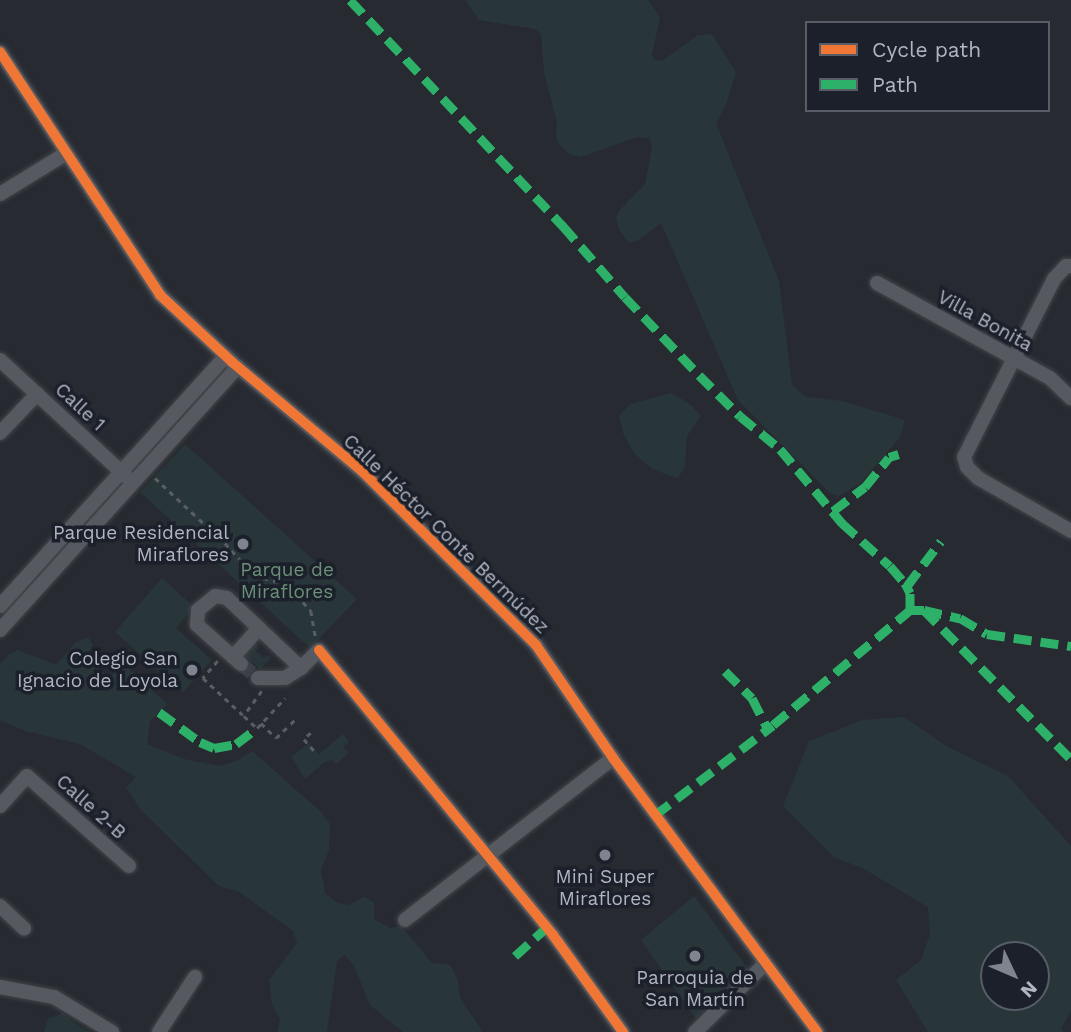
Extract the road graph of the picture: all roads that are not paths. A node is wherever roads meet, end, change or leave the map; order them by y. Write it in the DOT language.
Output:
graph roads {
  1 [pos="0,52"];
  2 [pos="65,154"];
  3 [pos="0,194"];
  4 [pos="1071,266"];
  5 [pos="877,284"];
  6 [pos="226,356"];
  7 [pos="1014,359"];
  8 [pos="0,360"];
  9 [pos="238,367"];
  10 [pos="37,394"];
  11 [pos="1071,398"];
  12 [pos="0,433"];
  13 [pos="121,472"];
  14 [pos="133,483"];
  15 [pos="1071,531"];
  16 [pos="0,606"];
  17 [pos="259,628"];
  18 [pos="0,630"];
  19 [pos="301,668"];
  20 [pos="260,685"];
  21 [pos="613,758"];
  22 [pos="0,806"];
  23 [pos="489,854"];
  24 [pos="129,866"];
  25 [pos="0,906"];
  26 [pos="405,920"];
  27 [pos="24,928"];
  28 [pos="764,965"];
  29 [pos="195,977"];
  30 [pos="0,987"];
  31 [pos="112,1032"];
  32 [pos="159,1032"];
  33 [pos="623,1032"];
  34 [pos="695,1032"];
  35 [pos="817,1032"];
  1 -- 2 [label="street, Calle Héctor Conte Bermúdez"];
  2 -- 3 [label="street"];
  2 -- 6 [label="street, Calle Héctor Conte Bermúdez"];
  4 -- 7 [label="street"];
  5 -- 7 [label="street, Villa Bonita"];
  6 -- 9 [label="street, Calle Héctor Conte Bermúdez"];
  6 -- 13 [label="street"];
  7 -- 11 [label="street, Villa Bonita"];
  7 -- 15 [label="street"];
  8 -- 10 [label="street, Calle 1"];
  9 -- 14 [label="street"];
  9 -- 21 [label="street, Calle Héctor Conte Bermúdez"];
  10 -- 12 [label="street"];
  10 -- 13 [label="street, Calle 1"];
  13 -- 14 [label="street, Calle 1"];
  13 -- 16 [label="street"];
  14 -- 18 [label="street"];
  17 -- 17 [label="street"];
  17 -- 19 [label="street"];
  19 -- 20 [label="street"];
  19 -- 23 [label="street"];
  21 -- 23 [label="street"];
  21 -- 28 [label="street, Calle Héctor Conte Bermúdez"];
  22 -- 24 [label="street, Calle 2-B"];
  23 -- 26 [label="street"];
  23 -- 33 [label="street"];
  25 -- 27 [label="street"];
  28 -- 34 [label="street"];
  28 -- 35 [label="street, Calle Héctor Conte Bermúdez"];
  29 -- 32 [label="street"];
  30 -- 31 [label="street"];
}
